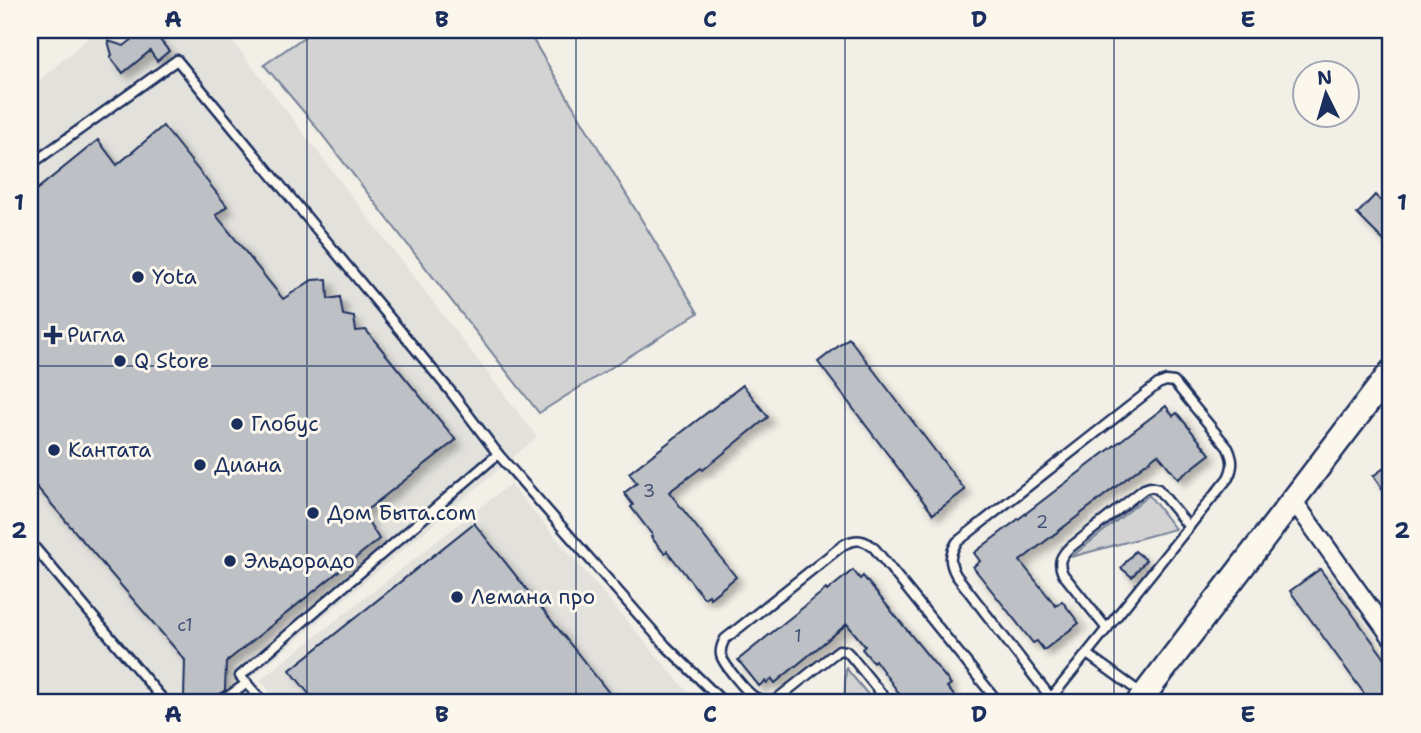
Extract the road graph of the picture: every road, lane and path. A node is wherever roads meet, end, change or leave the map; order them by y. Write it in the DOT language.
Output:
graph roads {
  1 [pos="30,165"];
  2 [pos="1391,372"];
  3 [pos="498,454"];
  4 [pos="1293,500"];
  5 [pos="1189,527"];
  6 [pos="30,542"];
  7 [pos="1107,629"];
  8 [pos="1391,636"];
  9 [pos="1087,653"];
  10 [pos="247,683"];
  11 [pos="1141,699"];
  12 [pos="1049,701"];
  13 [pos="774,702"];
  14 [pos="166,703"];
  15 [pos="219,703"];
  16 [pos="264,703"];
  17 [pos="724,703"];
  18 [pos="889,703"];
  19 [pos="999,703"];
  1 -- 3 [label="lane"];
  2 -- 4 [label="street"];
  3 -- 10 [label="lane"];
  3 -- 17 [label="lane"];
  4 -- 8 [label="street"];
  4 -- 11 [label="street"];
  5 -- 7 [label="lane"];
  5 -- 7 [label="lane"];
  5 -- 12 [label="lane"];
  6 -- 14 [label="lane"];
  7 -- 9 [label="lane"];
  9 -- 11 [label="lane"];
  9 -- 12 [label="lane"];
  10 -- 15 [label="lane"];
  10 -- 16 [label="lane"];
  13 -- 18 [label="lane"];
  13 -- 19 [label="lane"];
}
